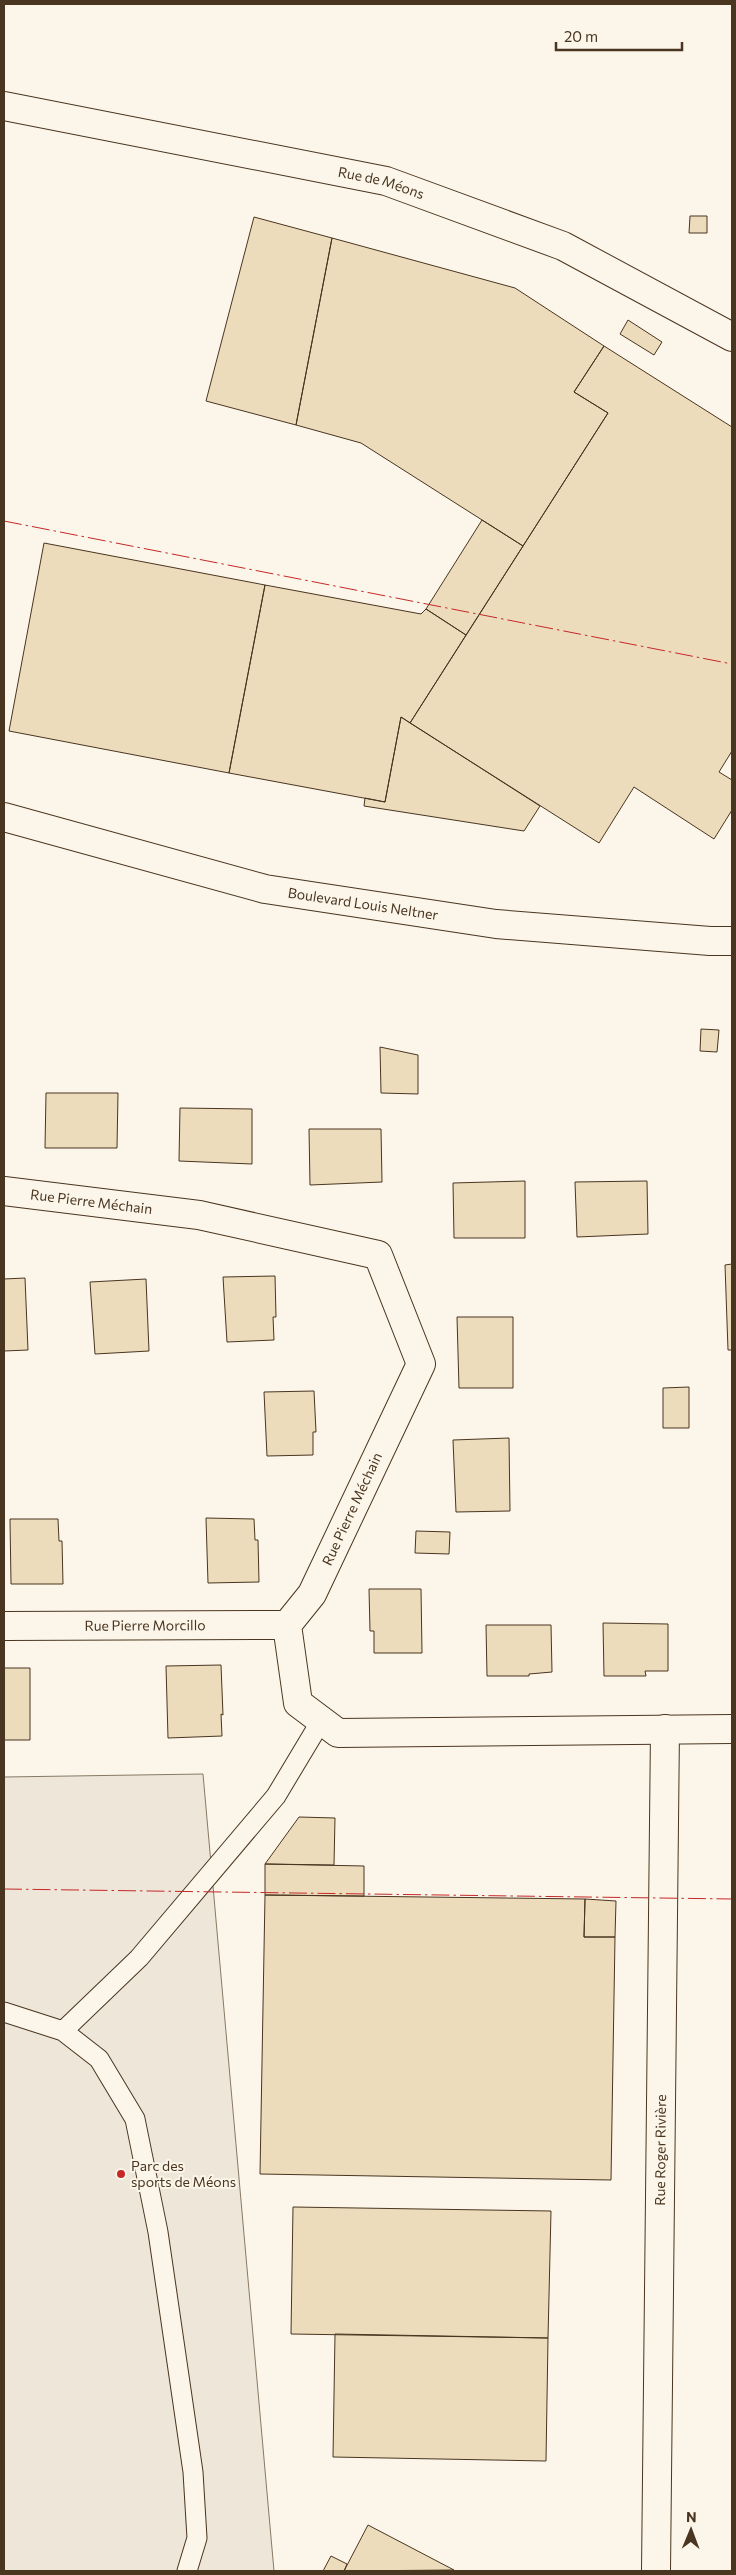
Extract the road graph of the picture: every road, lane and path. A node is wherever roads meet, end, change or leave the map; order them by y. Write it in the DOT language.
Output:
graph roads {
  1 [pos="4,106"];
  2 [pos="732,337"];
  3 [pos="4,817"];
  4 [pos="732,941"];
  5 [pos="4,1191"];
  6 [pos="287,1625"];
  7 [pos="4,1626"];
  8 [pos="321,1721"];
  9 [pos="665,1729"];
  10 [pos="732,1729"];
  11 [pos="4,2012"];
  12 [pos="63,2031"];
  13 [pos="187,2571"];
  14 [pos="656,2571"];
  1 -- 2 [label="street, Rue de Méons"];
  3 -- 4 [label="street, Boulevard Louis Neltner"];
  5 -- 6 [label="street, Rue Pierre Méchain"];
  6 -- 7 [label="street, Rue Pierre Morcillo"];
  6 -- 8 [label="street"];
  8 -- 9 [label="street"];
  8 -- 12 [label="lane"];
  9 -- 10 [label="street"];
  9 -- 14 [label="street, Rue Roger Rivière"];
  11 -- 12 [label="lane"];
  12 -- 13 [label="lane"];
}
